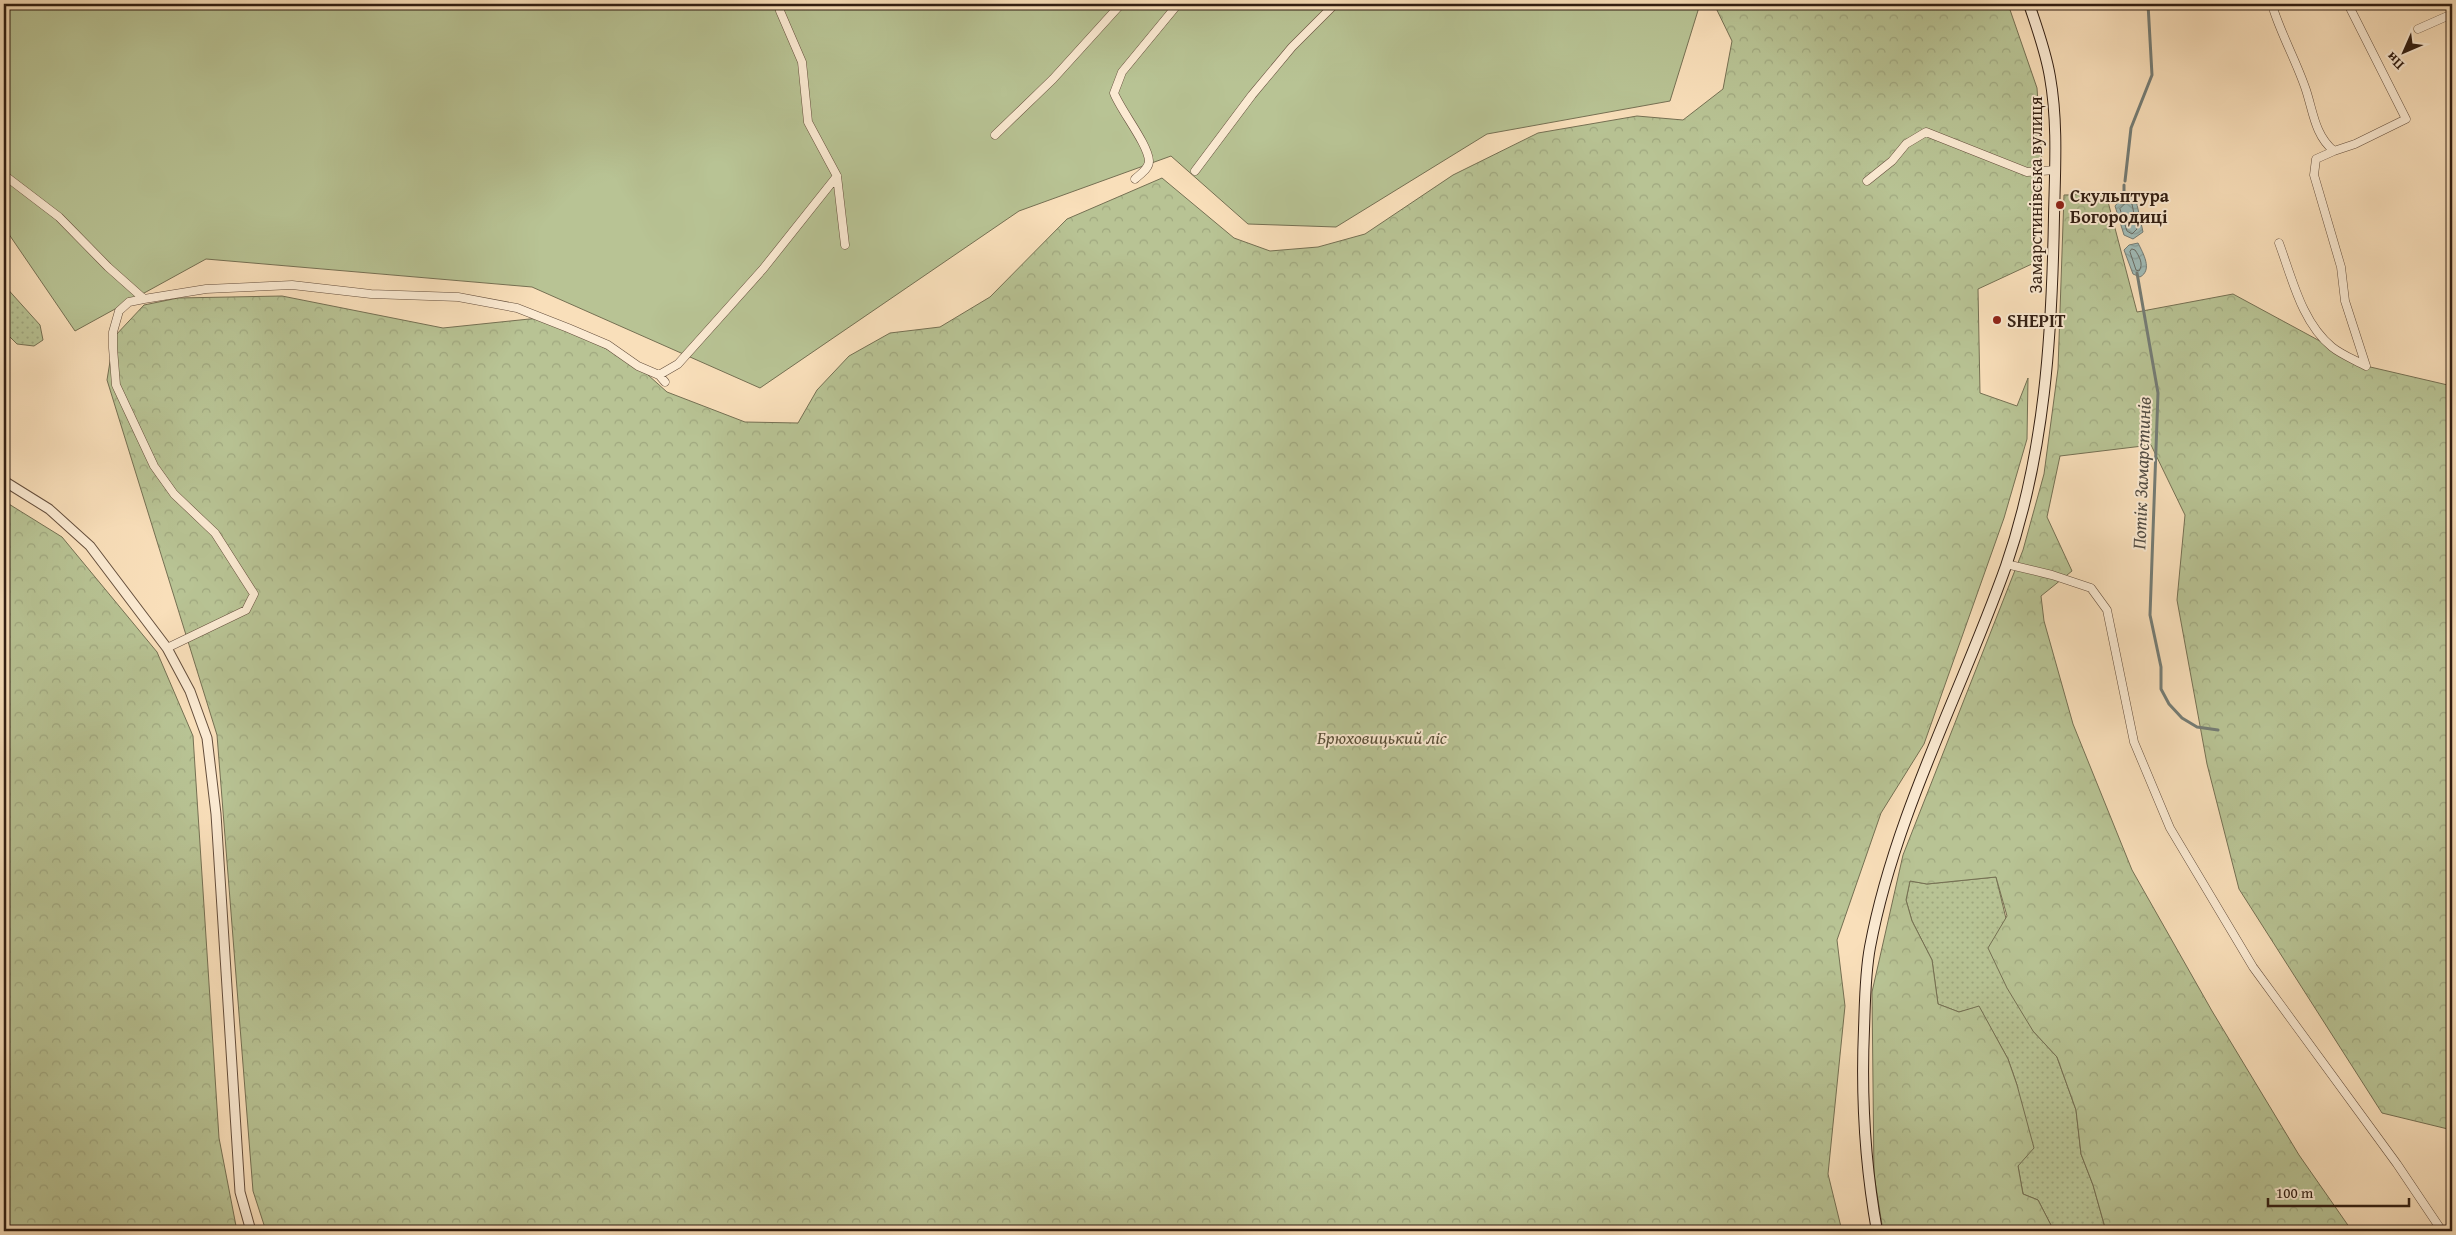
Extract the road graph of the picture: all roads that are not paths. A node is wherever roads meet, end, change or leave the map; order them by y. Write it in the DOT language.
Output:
graph roads {
  1 [pos="780,4"];
  2 [pos="1121,4"];
  3 [pos="1178,4"];
  4 [pos="1335,4"];
  5 [pos="2029,4"];
  6 [pos="2348,4"];
  7 [pos="2274,11"];
  8 [pos="2452,14"];
  9 [pos="2418,29"];
  10 [pos="995,135"];
  11 [pos="2334,151"];
  12 [pos="2055,170"];
  13 [pos="1195,171"];
  14 [pos="4,175"];
  15 [pos="837,176"];
  16 [pos="1135,179"];
  17 [pos="1867,181"];
  18 [pos="2279,243"];
  19 [pos="845,245"];
  20 [pos="144,299"];
  21 [pos="659,375"];
  22 [pos="665,382"];
  23 [pos="4,481"];
  24 [pos="2006,564"];
  25 [pos="167,648"];
  26 [pos="251,1231"];
  27 [pos="1876,1231"];
  28 [pos="2442,1231"];
  1 -- 15 [label="street"];
  2 -- 10 [label="street"];
  3 -- 16 [label="street"];
  4 -- 13 [label="street"];
  5 -- 12 [label="main road, Замарстинівська вулиця"];
  6 -- 11 [label="street"];
  7 -- 11 [label="street"];
  8 -- 9 [label="street"];
  11 -- 18 [label="street"];
  12 -- 17 [label="street"];
  12 -- 24 [label="main road, Замарстинівська вулиця"];
  14 -- 20 [label="street"];
  15 -- 19 [label="street"];
  15 -- 21 [label="street"];
  20 -- 21 [label="street"];
  20 -- 25 [label="street"];
  21 -- 22 [label="street"];
  23 -- 25 [label="street"];
  24 -- 27 [label="main road, Замарстинівська вулиця"];
  24 -- 28 [label="street"];
  25 -- 26 [label="street"];
}
